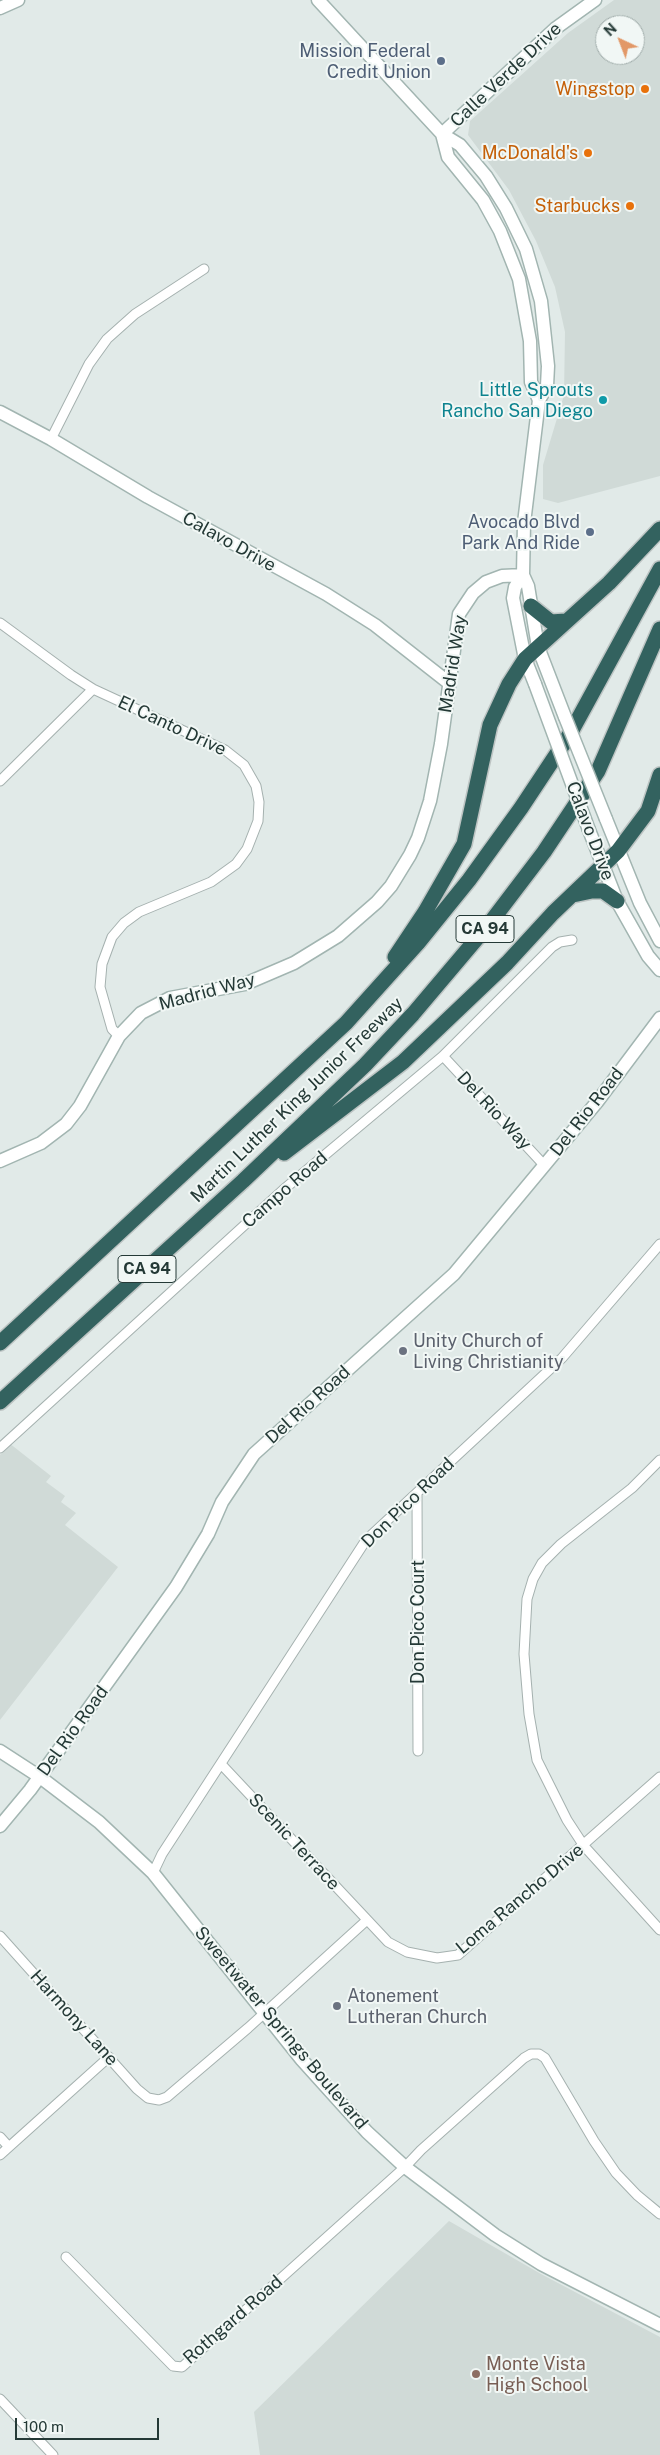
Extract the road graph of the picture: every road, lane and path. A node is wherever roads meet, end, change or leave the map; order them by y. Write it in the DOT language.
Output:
graph roads {
  1 [pos="18,0"];
  2 [pos="318,0"];
  3 [pos="595,0"];
  4 [pos="0,8"];
  5 [pos="442,134"];
  6 [pos="492,216"];
  7 [pos="204,269"];
  8 [pos="535,276"];
  9 [pos="524,300"];
  10 [pos="548,355"];
  11 [pos="539,400"];
  12 [pos="0,412"];
  13 [pos="50,439"];
  14 [pos="660,529"];
  15 [pos="660,569"];
  16 [pos="524,575"];
  17 [pos="531,606"];
  18 [pos="566,621"];
  19 [pos="0,623"];
  20 [pos="660,629"];
  21 [pos="538,647"];
  22 [pos="525,659"];
  23 [pos="449,683"];
  24 [pos="93,689"];
  25 [pos="660,775"];
  26 [pos="0,781"];
  27 [pos="618,851"];
  28 [pos="603,865"];
  29 [pos="571,895"];
  30 [pos="617,901"];
  31 [pos="572,940"];
  32 [pos="660,941"];
  33 [pos="660,970"];
  34 [pos="363,1006"];
  35 [pos="660,1018"];
  36 [pos="118,1036"];
  37 [pos="443,1056"];
  38 [pos="0,1161"];
  39 [pos="544,1165"];
  40 [pos="243,1181"];
  41 [pos="660,1244"];
  42 [pos="62,1288"];
  43 [pos="0,1334"];
  44 [pos="0,1343"];
  45 [pos="0,1403"];
  46 [pos="0,1448"];
  47 [pos="660,1460"];
  48 [pos="417,1493"];
  49 [pos="0,1751"];
  50 [pos="418,1751"];
  51 [pos="221,1764"];
  52 [pos="40,1777"];
  53 [pos="660,1777"];
  54 [pos="0,1826"];
  55 [pos="584,1846"];
  56 [pos="153,1873"];
  57 [pos="367,1920"];
  58 [pos="660,1930"];
  59 [pos="0,1936"];
  60 [pos="265,2013"];
  61 [pos="110,2057"];
  62 [pos="0,2137"];
  63 [pos="9,2147"];
  64 [pos="0,2154"];
  65 [pos="405,2167"];
  66 [pos="660,2214"];
  67 [pos="66,2257"];
  68 [pos="660,2325"];
  69 [pos="0,2398"];
  70 [pos="53,2455"];
  1 -- 4 [label="main road"];
  2 -- 5 [label="main road"];
  3 -- 5 [label="main road, Calle Verde Drive"];
  5 -- 6 [label="main road"];
  5 -- 8 [label="main road"];
  6 -- 8 [label="main road"];
  6 -- 9 [label="main road"];
  7 -- 13 [label="street"];
  8 -- 10 [label="main road"];
  9 -- 10 [label="main road"];
  9 -- 11 [label="main road"];
  10 -- 11 [label="main road"];
  11 -- 16 [label="main road"];
  12 -- 13 [label="main road, Calavo Drive"];
  13 -- 23 [label="main road, Calavo Drive"];
  14 -- 18 [label="highway"];
  15 -- 34 [label="highway, Martin Luther King Junior Freeway / CA 94"];
  16 -- 17 [label="main road, Calavo Drive"];
  16 -- 22 [label="main road, Calavo Drive"];
  16 -- 23 [label="main road, Madrid Way"];
  17 -- 18 [label="highway"];
  17 -- 21 [label="main road, Calavo Drive"];
  18 -- 21 [label="highway"];
  19 -- 24 [label="street, El Canto Drive"];
  20 -- 40 [label="highway, Martin Luther King Junior Freeway / CA 94"];
  21 -- 22 [label="highway"];
  21 -- 27 [label="main road, Calavo Drive, bridge"];
  22 -- 28 [label="main road, Calavo Drive, bridge"];
  22 -- 34 [label="highway"];
  23 -- 36 [label="main road, Madrid Way"];
  24 -- 26 [label="street"];
  24 -- 36 [label="street, El Canto Drive"];
  25 -- 27 [label="highway"];
  27 -- 28 [label="highway"];
  27 -- 32 [label="main road, Calavo Drive"];
  28 -- 29 [label="highway"];
  28 -- 30 [label="main road, Calavo Drive"];
  29 -- 30 [label="highway"];
  29 -- 40 [label="highway"];
  30 -- 33 [label="main road, Calavo Drive"];
  31 -- 37 [label="street, Campo Road"];
  34 -- 42 [label="highway, Martin Luther King Junior Freeway / CA 94"];
  35 -- 39 [label="main road, Del Rio Road"];
  36 -- 38 [label="main road, Madrid Way"];
  37 -- 39 [label="street, Del Rio Way"];
  37 -- 46 [label="street, Campo Road"];
  39 -- 52 [label="main road, Del Rio Road"];
  40 -- 45 [label="highway, Martin Luther King Junior Freeway / CA 94"];
  41 -- 48 [label="street, Don Pico Road"];
  42 -- 43 [label="highway"];
  42 -- 44 [label="highway, Martin Luther King Junior Freeway / CA 94"];
  47 -- 55 [label="street"];
  48 -- 50 [label="street, Don Pico Court"];
  48 -- 51 [label="street, Don Pico Road"];
  49 -- 52 [label="main road, Sweetwater Springs Boulevard"];
  51 -- 56 [label="street, Don Pico Road"];
  51 -- 57 [label="street, Scenic Terrace"];
  52 -- 54 [label="main road, Del Rio Road"];
  52 -- 56 [label="main road, Sweetwater Springs Boulevard"];
  53 -- 55 [label="street, Loma Rancho Drive"];
  55 -- 57 [label="street, Loma Rancho Drive"];
  55 -- 58 [label="street"];
  56 -- 60 [label="main road, Sweetwater Springs Boulevard"];
  57 -- 60 [label="street"];
  59 -- 61 [label="street, Harmony Lane"];
  60 -- 61 [label="street, Harmony Lane"];
  60 -- 65 [label="main road, Sweetwater Springs Boulevard"];
  61 -- 63 [label="street"];
  62 -- 63 [label="street"];
  63 -- 64 [label="street"];
  65 -- 66 [label="street, Rothgard Road"];
  65 -- 67 [label="street, Rothgard Road"];
  65 -- 68 [label="main road, Sweetwater Springs Boulevard"];
  69 -- 70 [label="street"];
}
